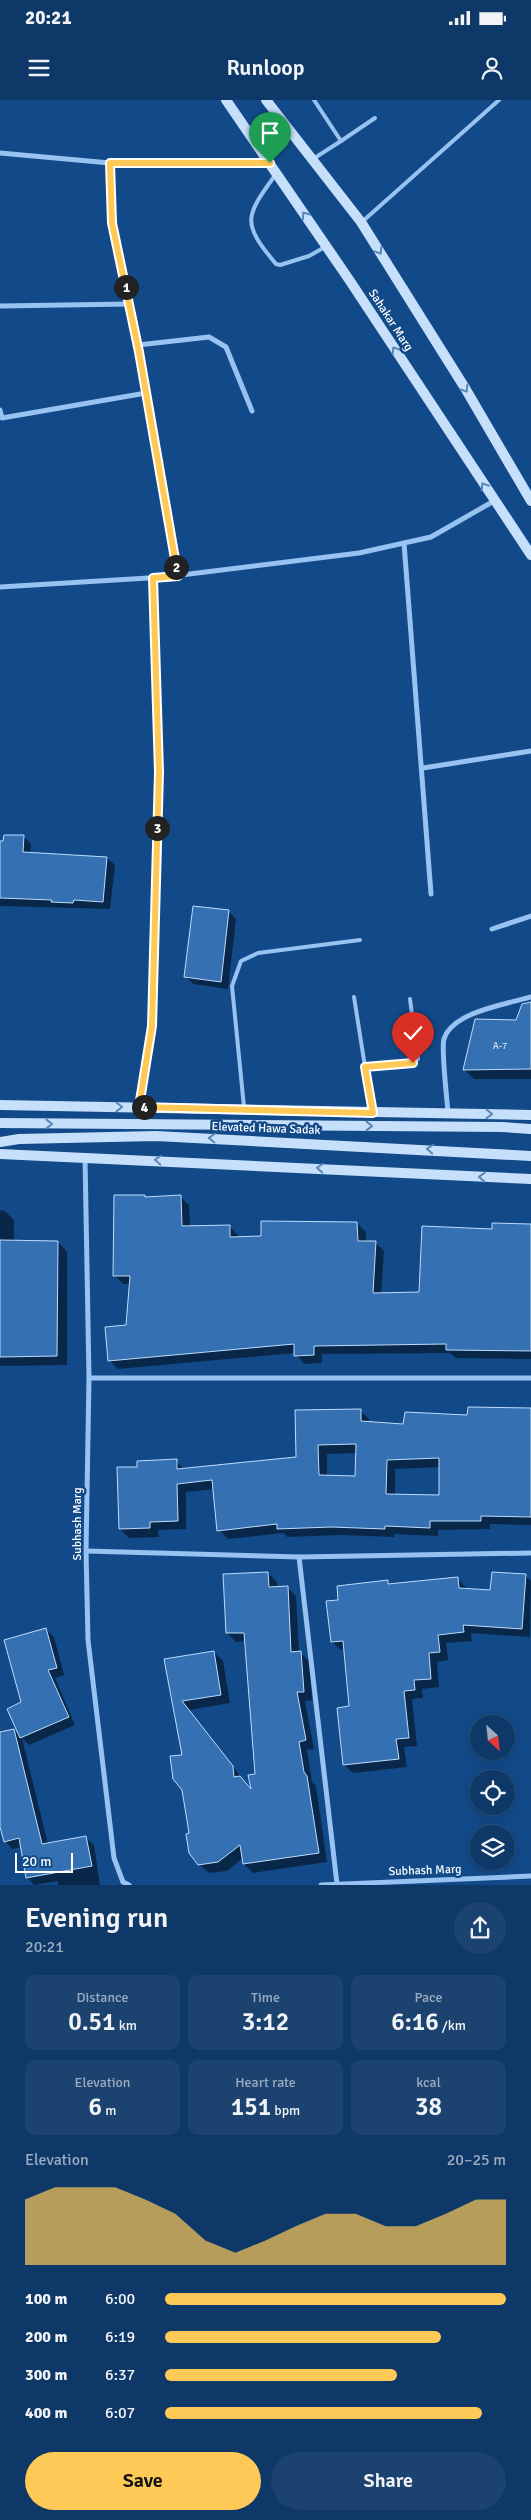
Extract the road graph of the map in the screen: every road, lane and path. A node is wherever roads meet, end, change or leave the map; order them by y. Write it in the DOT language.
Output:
graph roads {
  1 [pos="226,100"];
  2 [pos="266,100"];
  3 [pos="314,100"];
  4 [pos="499,100"];
  5 [pos="375,118"];
  6 [pos="341,141"];
  7 [pos="0,153"];
  8 [pos="312,159"];
  9 [pos="110,163"];
  10 [pos="270,163"];
  11 [pos="277,173"];
  12 [pos="361,222"];
  13 [pos="327,246"];
  14 [pos="129,304"];
  15 [pos="0,306"];
  16 [pos="138,345"];
  17 [pos="146,393"];
  18 [pos="0,410"];
  19 [pos="252,410"];
  20 [pos="1,418"];
  21 [pos="494,501"];
  22 [pos="531,501"];
  23 [pos="404,543"];
  24 [pos="531,555"];
  25 [pos="178,576"];
  26 [pos="153,578"];
  27 [pos="0,587"];
  28 [pos="531,751"];
  29 [pos="423,768"];
  30 [pos="431,894"];
  31 [pos="531,916"];
  32 [pos="492,929"];
  33 [pos="360,940"];
  34 [pos="354,997"];
  35 [pos="531,997"];
  36 [pos="410,999"];
  37 [pos="365,1067"];
  38 [pos="0,1105"];
  39 [pos="139,1107"];
  40 [pos="245,1110"];
  41 [pos="448,1112"];
  42 [pos="373,1113"];
  43 [pos="531,1115"];
  44 [pos="0,1123"];
  45 [pos="531,1130"];
  46 [pos="0,1142"];
  47 [pos="0,1154"];
  48 [pos="85,1156"];
  49 [pos="531,1156"];
  50 [pos="531,1179"];
  51 [pos="89,1378"];
  52 [pos="531,1378"];
  53 [pos="86,1551"];
  54 [pos="531,1553"];
  55 [pos="300,1557"];
  56 [pos="531,1876"];
  57 [pos="336,1884"];
  58 [pos="129,1885"];
  59 [pos="321,1885"];
  1 -- 10 [label="main road, Sahakar Marg"];
  2 -- 8 [label="main road, Sahakar Marg"];
  3 -- 6 [label="lane"];
  4 -- 12 [label="lane"];
  5 -- 6 [label="lane"];
  6 -- 8 [label="lane"];
  7 -- 9 [label="street"];
  8 -- 12 [label="main road, Sahakar Marg"];
  9 -- 10 [label="street"];
  9 -- 14 [label="street"];
  10 -- 11 [label="main road, Sahakar Marg"];
  13 -- 11 [label="main road, Sahakar Marg, one-way"];
  11 -- 13 [label="lane"];
  12 -- 22 [label="main road, Sahakar Marg, one-way"];
  21 -- 13 [label="main road, Sahakar Marg, one-way"];
  14 -- 15 [label="street"];
  14 -- 16 [label="street"];
  16 -- 17 [label="street"];
  16 -- 19 [label="street"];
  17 -- 20 [label="street"];
  17 -- 25 [label="street"];
  18 -- 20 [label="street"];
  21 -- 23 [label="street"];
  21 -- 24 [label="main road, Sahakar Marg"];
  23 -- 25 [label="street"];
  23 -- 29 [label="street"];
  25 -- 26 [label="street"];
  26 -- 27 [label="street"];
  26 -- 39 [label="street"];
  28 -- 29 [label="street"];
  29 -- 30 [label="street"];
  31 -- 32 [label="street"];
  33 -- 40 [label="lane"];
  34 -- 37 [label="lane"];
  35 -- 41 [label="street"];
  36 -- 37 [label="lane"];
  37 -- 42 [label="lane"];
  38 -- 39 [label="main road, one-way"];
  39 -- 40 [label="main road"];
  40 -- 42 [label="main road"];
  41 -- 42 [label="main road"];
  41 -- 43 [label="main road, one-way"];
  44 -- 45 [label="main road, Elevated Hawa Sadak, one-way"];
  49 -- 46 [label="main road, Elevated Hawa Sadak, one-way"];
  47 -- 48 [label="main road"];
  50 -- 48 [label="main road, one-way"];
  48 -- 51 [label="street, Subhash Marg"];
  51 -- 52 [label="street"];
  51 -- 53 [label="street, Subhash Marg"];
  53 -- 55 [label="street"];
  53 -- 58 [label="street, Subhash Marg"];
  54 -- 55 [label="street"];
  55 -- 57 [label="street"];
  56 -- 57 [label="street, Subhash Marg"];
  57 -- 59 [label="street, Subhash Marg"];
}
